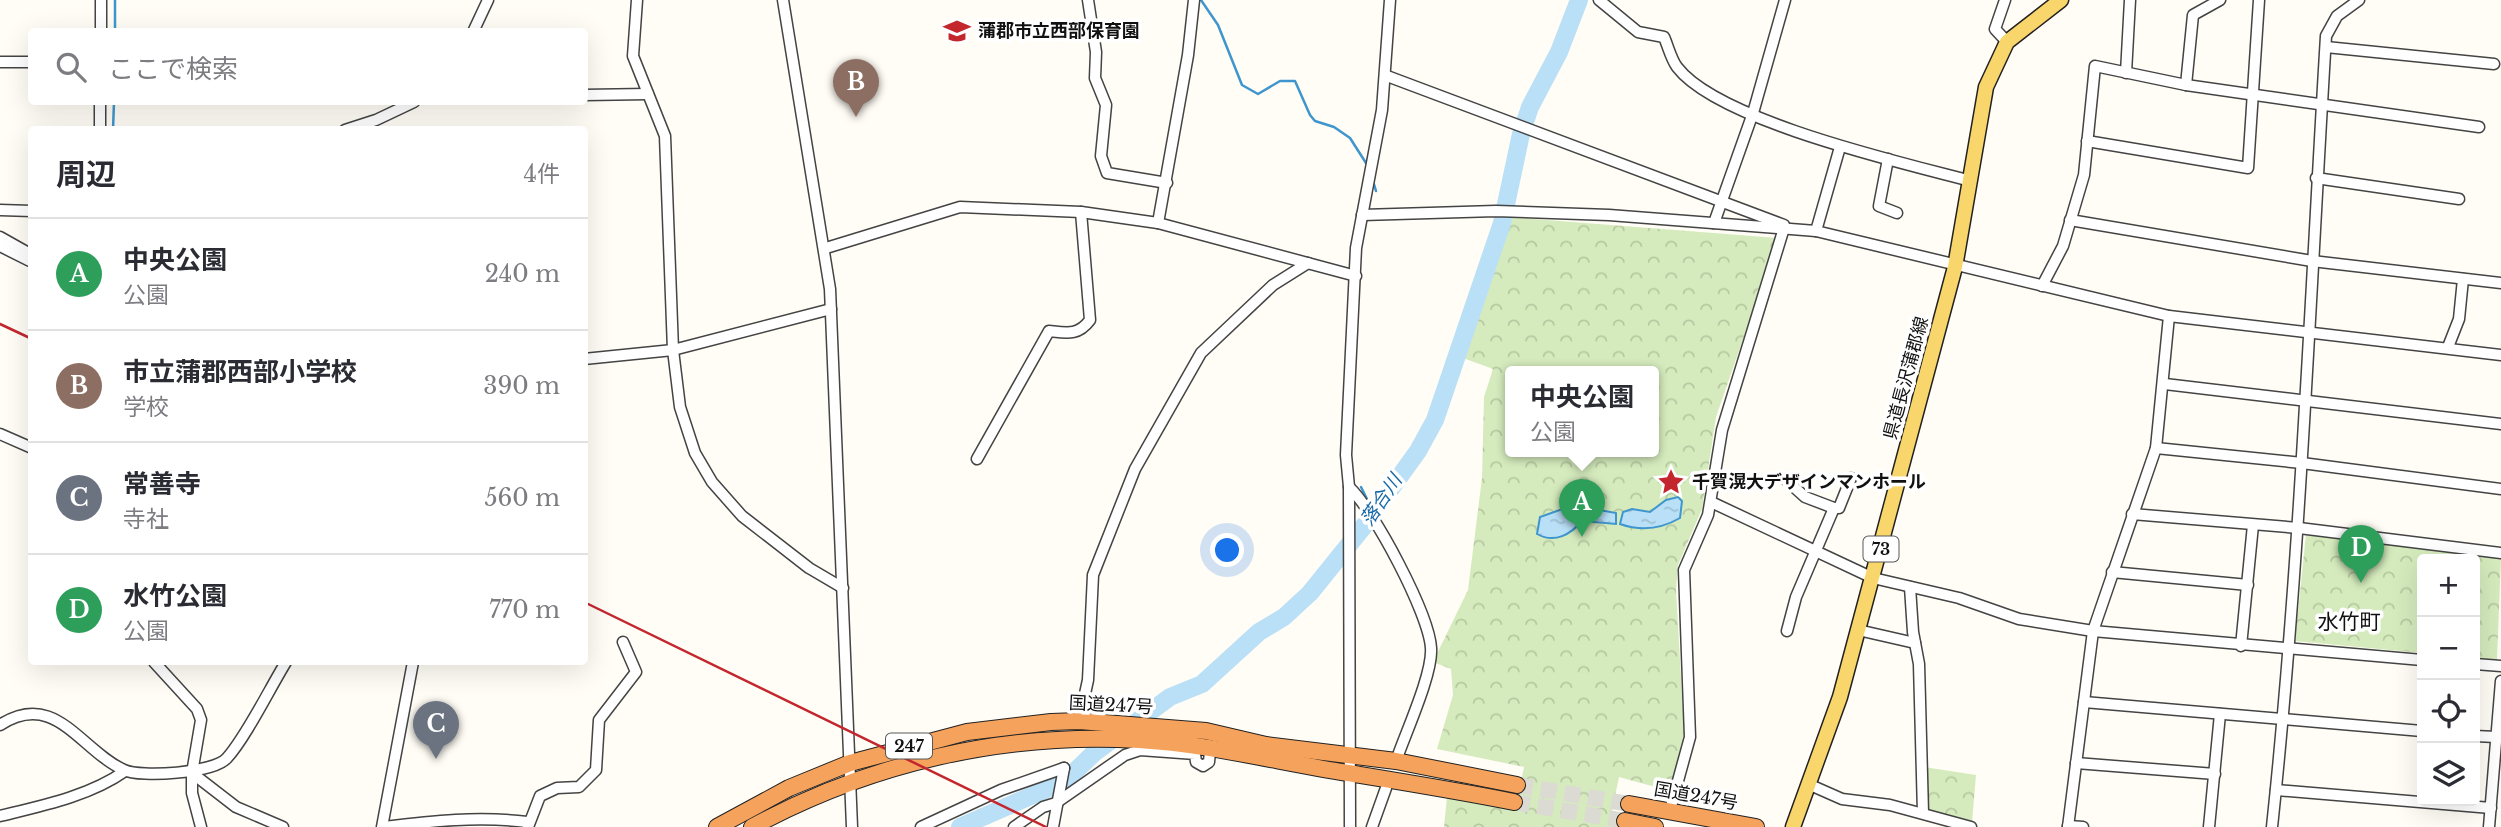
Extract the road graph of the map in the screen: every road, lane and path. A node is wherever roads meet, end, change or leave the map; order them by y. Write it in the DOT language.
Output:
graph roads {
  1 [pos="101,0"];
  2 [pos="488,0"];
  3 [pos="637,0"];
  4 [pos="783,0"];
  5 [pos="1088,0"];
  6 [pos="1194,0"];
  7 [pos="1390,0"];
  8 [pos="1599,0"];
  9 [pos="1784,0"];
  10 [pos="2005,0"];
  11 [pos="2061,0"];
  12 [pos="2130,0"];
  13 [pos="2220,0"];
  14 [pos="2259,0"];
  15 [pos="2359,0"];
  16 [pos="101,28"];
  17 [pos="475,28"];
  18 [pos="2007,42"];
  19 [pos="2326,47"];
  20 [pos="0,62"];
  21 [pos="28,62"];
  22 [pos="2494,64"];
  23 [pos="2126,73"];
  24 [pos="1387,76"];
  25 [pos="2186,85"];
  26 [pos="648,94"];
  27 [pos="2253,94"];
  28 [pos="588,95"];
  29 [pos="2321,102"];
  30 [pos="100,105"];
  31 [pos="408,105"];
  32 [pos="1753,113"];
  33 [pos="100,126"];
  34 [pos="357,126"];
  35 [pos="2479,127"];
  36 [pos="2087,141"];
  37 [pos="1840,147"];
  38 [pos="1888,159"];
  39 [pos="2316,178"];
  40 [pos="1971,181"];
  41 [pos="1167,183"];
  42 [pos="2459,199"];
  43 [pos="1721,202"];
  44 [pos="0,210"];
  45 [pos="28,211"];
  46 [pos="1081,212"];
  47 [pos="1898,213"];
  48 [pos="1362,215"];
  49 [pos="2070,220"];
  50 [pos="1158,223"];
  51 [pos="1714,223"];
  52 [pos="1784,228"];
  53 [pos="1797,229"];
  54 [pos="1816,231"];
  55 [pos="0,237"];
  56 [pos="0,246"];
  57 [pos="826,248"];
  58 [pos="28,253"];
  59 [pos="28,260"];
  60 [pos="2312,261"];
  61 [pos="1308,263"];
  62 [pos="1955,267"];
  63 [pos="1356,276"];
  64 [pos="2463,279"];
  65 [pos="2501,283"];
  66 [pos="2042,286"];
  67 [pos="831,309"];
  68 [pos="2169,316"];
  69 [pos="2309,332"];
  70 [pos="2448,347"];
  71 [pos="673,350"];
  72 [pos="2501,355"];
  73 [pos="588,359"];
  74 [pos="2165,383"];
  75 [pos="2306,400"];
  76 [pos="2501,424"];
  77 [pos="0,434"];
  78 [pos="28,446"];
  79 [pos="2156,448"];
  80 [pos="977,459"];
  81 [pos="2302,463"];
  82 [pos="1851,478"];
  83 [pos="1785,479"];
  84 [pos="1349,487"];
  85 [pos="2501,489"];
  86 [pos="1711,502"];
  87 [pos="1834,508"];
  88 [pos="2132,514"];
  89 [pos="2253,525"];
  90 [pos="2299,527"];
  91 [pos="1814,552"];
  92 [pos="2501,553"];
  93 [pos="2112,572"];
  94 [pos="1873,578"];
  95 [pos="2248,585"];
  96 [pos="1910,587"];
  97 [pos="843,588"];
  98 [pos="1858,630"];
  99 [pos="1787,631"];
  100 [pos="2093,631"];
  101 [pos="623,642"];
  102 [pos="1915,643"];
  103 [pos="2241,646"];
  104 [pos="2289,650"];
  105 [pos="2417,660"];
  106 [pos="2480,664"];
  107 [pos="157,665"];
  108 [pos="284,665"];
  109 [pos="413,665"];
  110 [pos="2501,666"];
  111 [pos="2501,681"];
  112 [pos="2084,702"];
  113 [pos="2220,714"];
  114 [pos="2283,719"];
  115 [pos="1079,721"];
  116 [pos="0,725"];
  117 [pos="2417,731"];
  118 [pos="2480,736"];
  119 [pos="2496,737"];
  120 [pos="1210,751"];
  121 [pos="1348,755"];
  122 [pos="1396,761"];
  123 [pos="850,763"];
  124 [pos="2076,763"];
  125 [pos="125,771"];
  126 [pos="192,773"];
  127 [pos="1348,773"];
  128 [pos="2215,774"];
  129 [pos="1808,784"];
  130 [pos="850,785"];
  131 [pos="1517,785"];
  132 [pos="1386,788"];
  133 [pos="2276,790"];
  134 [pos="1514,802"];
  135 [pos="1056,803"];
  136 [pos="1629,804"];
  137 [pos="2491,808"];
  138 [pos="1670,810"];
  139 [pos="1923,813"];
  140 [pos="0,818"];
  141 [pos="1625,821"];
  142 [pos="527,825"];
  143 [pos="2068,826"];
  144 [pos="1,827"];
  145 [pos="201,827"];
  146 [pos="284,827"];
  147 [pos="383,827"];
  148 [pos="717,827"];
  149 [pos="752,827"];
  150 [pos="852,827"];
  151 [pos="921,827"];
  152 [pos="1014,827"];
  153 [pos="1053,827"];
  154 [pos="1350,827"];
  155 [pos="1372,827"];
  156 [pos="1655,827"];
  157 [pos="1756,827"];
  158 [pos="1793,827"];
  159 [pos="1970,827"];
  160 [pos="2082,827"];
  161 [pos="2209,827"];
  162 [pos="2272,827"];
  163 [pos="2489,827"];
  1 -- 16 [label="street"];
  2 -- 17 [label="street"];
  3 -- 26 [label="street"];
  4 -- 57 [label="street"];
  5 -- 41 [label="street"];
  6 -- 41 [label="street"];
  7 -- 24 [label="street"];
  8 -- 32 [label="street"];
  9 -- 32 [label="street"];
  10 -- 18 [label="street"];
  11 -- 18 [label="main road, 県道長沢蒲郡線 / 73"];
  12 -- 23 [label="street"];
  13 -- 25 [label="street"];
  14 -- 27 [label="street"];
  15 -- 19 [label="street"];
  18 -- 40 [label="main road, 県道長沢蒲郡線 / 73"];
  19 -- 22 [label="street"];
  19 -- 29 [label="street"];
  20 -- 21 [label="street"];
  23 -- 25 [label="street"];
  23 -- 36 [label="street"];
  24 -- 43 [label="street"];
  24 -- 48 [label="street"];
  25 -- 27 [label="street"];
  26 -- 28 [label="street"];
  26 -- 71 [label="street"];
  27 -- 29 [label="street"];
  27 -- 36 [label="street"];
  29 -- 35 [label="street"];
  29 -- 39 [label="street"];
  30 -- 33 [label="street"];
  31 -- 34 [label="street"];
  32 -- 37 [label="street"];
  32 -- 43 [label="street"];
  36 -- 49 [label="street"];
  37 -- 38 [label="street"];
  37 -- 54 [label="street"];
  38 -- 40 [label="street"];
  38 -- 47 [label="street"];
  39 -- 42 [label="street"];
  39 -- 60 [label="street"];
  40 -- 62 [label="main road, 県道長沢蒲郡線 / 73"];
  41 -- 50 [label="street"];
  43 -- 51 [label="street"];
  43 -- 53 [label="street"];
  44 -- 45 [label="street"];
  46 -- 50 [label="street"];
  46 -- 57 [label="street"];
  46 -- 80 [label="street"];
  48 -- 51 [label="street"];
  48 -- 63 [label="street"];
  49 -- 60 [label="street"];
  49 -- 66 [label="street"];
  50 -- 61 [label="street"];
  51 -- 52 [label="street"];
  52 -- 53 [label="street"];
  52 -- 86 [label="street"];
  53 -- 54 [label="street"];
  54 -- 62 [label="street"];
  55 -- 58 [label="street"];
  56 -- 59 [label="street"];
  57 -- 67 [label="street"];
  60 -- 64 [label="street"];
  60 -- 69 [label="street"];
  61 -- 63 [label="street"];
  61 -- 115 [label="street"];
  62 -- 66 [label="street"];
  62 -- 94 [label="main road, 県道長沢蒲郡線 / 73"];
  63 -- 84 [label="street"];
  64 -- 65 [label="street"];
  64 -- 70 [label="street"];
  66 -- 68 [label="street"];
  67 -- 71 [label="street"];
  67 -- 97 [label="street"];
  68 -- 69 [label="street"];
  68 -- 74 [label="street"];
  69 -- 70 [label="street"];
  69 -- 75 [label="street"];
  70 -- 72 [label="street"];
  71 -- 73 [label="street"];
  71 -- 97 [label="street"];
  74 -- 75 [label="street"];
  74 -- 79 [label="street"];
  75 -- 76 [label="street"];
  75 -- 81 [label="street"];
  77 -- 78 [label="street"];
  79 -- 81 [label="street"];
  79 -- 88 [label="street"];
  81 -- 85 [label="street"];
  81 -- 90 [label="street"];
  82 -- 87 [label="street"];
  83 -- 87 [label="street"];
  84 -- 121 [label="street"];
  84 -- 122 [label="street"];
  86 -- 91 [label="street"];
  86 -- 138 [label="street"];
  87 -- 91 [label="street"];
  88 -- 89 [label="street"];
  88 -- 93 [label="street"];
  89 -- 90 [label="street"];
  89 -- 95 [label="street"];
  90 -- 92 [label="street"];
  90 -- 104 [label="street"];
  91 -- 94 [label="street"];
  91 -- 99 [label="street"];
  93 -- 95 [label="street"];
  93 -- 100 [label="street"];
  94 -- 96 [label="street"];
  94 -- 98 [label="main road, 県道長沢蒲郡線 / 73"];
  95 -- 103 [label="street"];
  96 -- 100 [label="street"];
  96 -- 102 [label="street"];
  97 -- 123 [label="street"];
  98 -- 102 [label="street"];
  98 -- 129 [label="main road, 県道長沢蒲郡線 / 73"];
  100 -- 103 [label="street"];
  100 -- 112 [label="street"];
  101 -- 142 [label="street"];
  102 -- 139 [label="street"];
  103 -- 104 [label="street"];
  104 -- 105 [label="street"];
  104 -- 114 [label="street"];
  106 -- 110 [label="street"];
  107 -- 126 [label="street"];
  108 -- 126 [label="street"];
  109 -- 147 [label="street"];
  111 -- 119 [label="street"];
  112 -- 113 [label="street"];
  112 -- 124 [label="street"];
  113 -- 114 [label="street"];
  113 -- 128 [label="street"];
  114 -- 117 [label="street"];
  114 -- 133 [label="street"];
  115 -- 121 [label="highway, 国道247号 / 247"];
  115 -- 123 [label="highway, 国道247号 / 247"];
  116 -- 125 [label="street"];
  118 -- 119 [label="street"];
  119 -- 137 [label="street"];
  120 -- 127 [label="highway, 国道247号 / 247"];
  120 -- 130 [label="highway, 国道247号 / 247"];
  120 -- 135 [label="street"];
  121 -- 122 [label="highway, 国道247号 / 247"];
  121 -- 127 [label="street"];
  122 -- 131 [label="highway, 国道247号 / 247"];
  123 -- 130 [label="street"];
  123 -- 148 [label="highway, 国道247号 / 247"];
  124 -- 128 [label="street"];
  124 -- 143 [label="street"];
  125 -- 126 [label="street"];
  125 -- 140 [label="street"];
  126 -- 145 [label="street"];
  126 -- 146 [label="street"];
  127 -- 134 [label="highway, 国道247号 / 247"];
  127 -- 154 [label="street"];
  128 -- 161 [label="street"];
  129 -- 139 [label="street"];
  129 -- 158 [label="main road, 県道長沢蒲郡線 / 73"];
  130 -- 149 [label="highway, 国道247号 / 247"];
  130 -- 150 [label="street"];
  132 -- 155 [label="street"];
  133 -- 137 [label="street"];
  133 -- 162 [label="street"];
  135 -- 151 [label="street"];
  135 -- 152 [label="street"];
  135 -- 153 [label="street"];
  136 -- 138 [label="highway, 国道247号"];
  137 -- 163 [label="street"];
  138 -- 157 [label="highway, 国道247号"];
  139 -- 159 [label="street"];
  140 -- 144 [label="street"];
  141 -- 156 [label="highway"];
  142 -- 147 [label="street"];
  143 -- 160 [label="street"];
}
